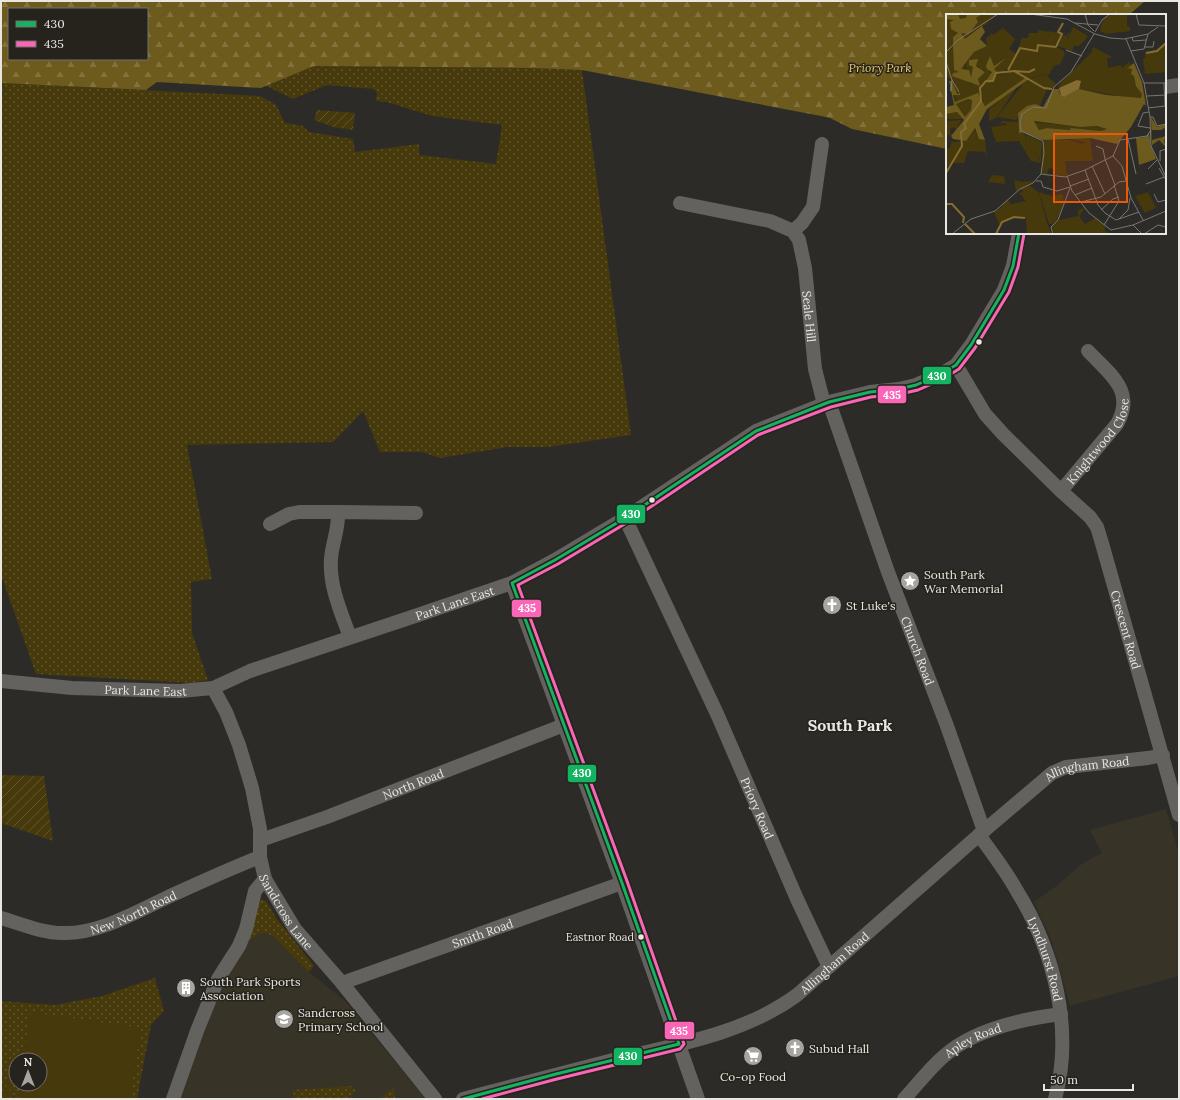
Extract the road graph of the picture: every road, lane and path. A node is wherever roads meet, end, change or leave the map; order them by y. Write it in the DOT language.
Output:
graph roads {
  1 [pos="1179,85"];
  2 [pos="1166,87"];
  3 [pos="822,144"];
  4 [pos="680,203"];
  5 [pos="793,231"];
  6 [pos="1019,234"];
  7 [pos="1088,352"];
  8 [pos="956,364"];
  9 [pos="826,403"];
  10 [pos="1061,492"];
  11 [pos="338,512"];
  12 [pos="416,513"];
  13 [pos="625,518"];
  14 [pos="270,524"];
  15 [pos="512,583"];
  16 [pos="350,637"];
  17 [pos="1,681"];
  18 [pos="213,688"];
  19 [pos="564,725"];
  20 [pos="1163,755"];
  21 [pos="1179,815"];
  22 [pos="981,833"];
  23 [pos="261,840"];
  24 [pos="260,857"];
  25 [pos="265,880"];
  26 [pos="622,883"];
  27 [pos="1,918"];
  28 [pos="830,967"];
  29 [pos="342,982"];
  30 [pos="1060,1014"];
  31 [pos="679,1044"];
  32 [pos="173,1099"];
  33 [pos="436,1099"];
  34 [pos="463,1099"];
  35 [pos="698,1099"];
  36 [pos="904,1099"];
  37 [pos="1055,1099"];
  1 -- 2 [label="street"];
  3 -- 5 [label="street"];
  4 -- 5 [label="street"];
  5 -- 9 [label="street, Seale Hill"];
  6 -- 8 [label="street, Park Lane East"];
  7 -- 10 [label="street, Knightwood Close"];
  8 -- 9 [label="street, Park Lane East"];
  8 -- 10 [label="street, Crescent Road"];
  9 -- 13 [label="street, Park Lane East"];
  9 -- 22 [label="street, Church Road"];
  10 -- 20 [label="street, Crescent Road"];
  11 -- 12 [label="street"];
  11 -- 14 [label="street"];
  11 -- 16 [label="street"];
  13 -- 15 [label="street, Park Lane East"];
  13 -- 28 [label="street, Priory Road"];
  15 -- 16 [label="street, Park Lane East"];
  15 -- 19 [label="street"];
  16 -- 18 [label="street, Park Lane East"];
  17 -- 18 [label="street, Park Lane East"];
  18 -- 23 [label="street, Sandcross Lane"];
  19 -- 23 [label="street, North Road"];
  19 -- 26 [label="street"];
  20 -- 21 [label="street, Crescent Road"];
  20 -- 22 [label="street, Allingham Road"];
  22 -- 28 [label="street, Allingham Road"];
  22 -- 30 [label="street, Lyndhurst Road"];
  23 -- 24 [label="street, Sandcross Lane"];
  24 -- 25 [label="street, Sandcross Lane"];
  24 -- 27 [label="street, New North Road"];
  25 -- 29 [label="street, Sandcross Lane"];
  25 -- 32 [label="street"];
  26 -- 29 [label="street, Smith Road"];
  26 -- 31 [label="street"];
  28 -- 31 [label="street, Allingham Road"];
  29 -- 33 [label="street, Sandcross Lane"];
  30 -- 36 [label="street, Apley Road"];
  30 -- 37 [label="street, Lyndhurst Road"];
  31 -- 34 [label="street, Allingham Road"];
  31 -- 35 [label="street"];
}
